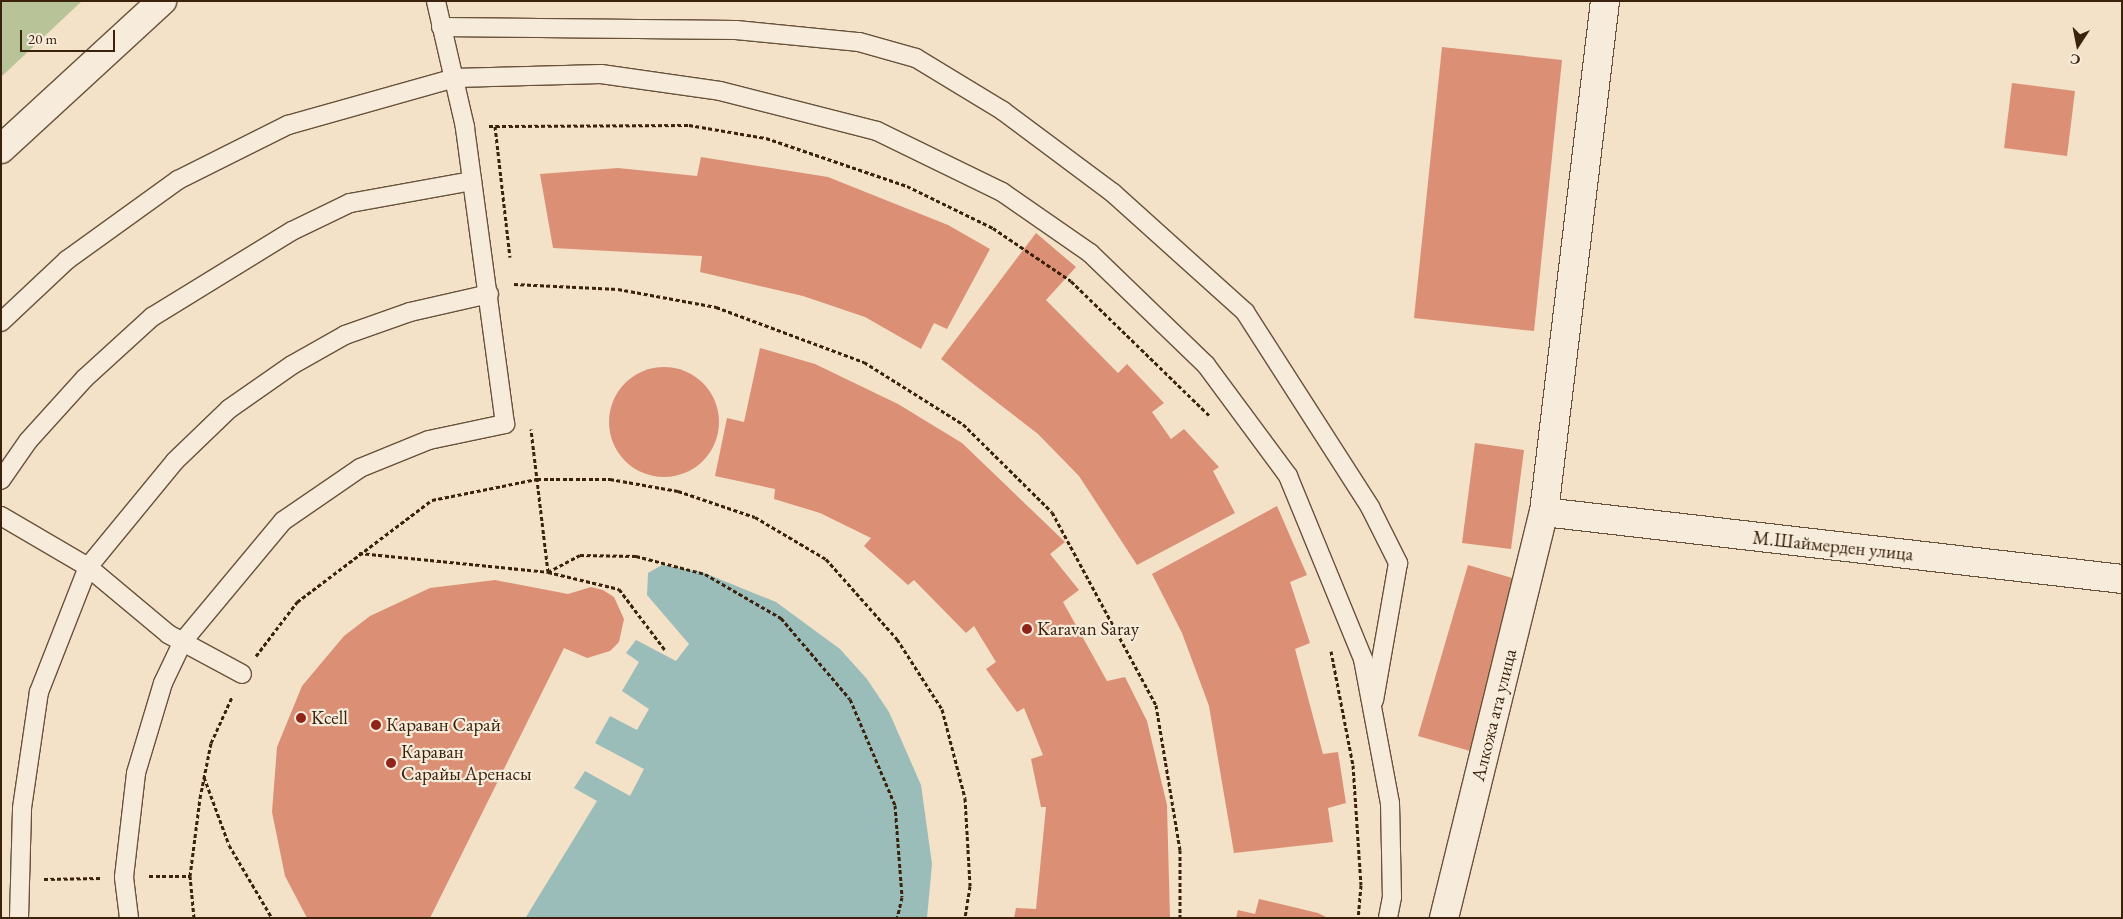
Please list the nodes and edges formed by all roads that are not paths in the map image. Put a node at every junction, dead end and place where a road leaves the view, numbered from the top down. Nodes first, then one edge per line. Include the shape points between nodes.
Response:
1 (162, 1) edge
2 (436, 1) edge
3 (1605, 1) edge
4 (441, 27) junction
5 (456, 78) junction
6 (1, 150) edge
7 (472, 181) junction
8 (489, 294) junction
9 (1, 322) edge
10 (1, 480) edge
11 (1544, 512) junction
12 (1, 516) edge
13 (88, 567) junction
14 (2122, 578) edge
15 (183, 641) junction
16 (242, 674) road end
17 (1372, 710) junction
18 (19, 918) edge
19 (129, 918) edge
20 (1388, 918) edge
21 (1444, 918) edge

1 - 6 street
2 - 4 lane
3 - 11 street, Алкожа ата улица
4 - 5 lane
4 - 17 lane via 736,30 859,42 916,58 1003,111 1113,193 1245,312 1370,507 1398,563
5 - 7 lane
5 - 9 lane via 288,125 178,180 67,260
5 - 17 lane via 601,74 720,91 877,131 1002,192 1090,253 1206,364 1288,476 1363,659
7 - 8 lane
7 - 10 lane via 350,203 292,231 152,317 85,378 28,441
8 - 13 lane via 410,312 354,332 292,365 229,409 175,461
8 - 15 lane via 505,424 429,440 352,474 283,521
11 - 14 street, М.Шаймерден улица
11 - 21 street, Алкожа ата улица
12 - 13 lane
13 - 15 lane
13 - 18 lane via 39,692 27,752 17,879
15 - 16 lane
15 - 19 lane via 163,683 136,773 124,877
17 - 20 lane via 1390,803 1392,897

